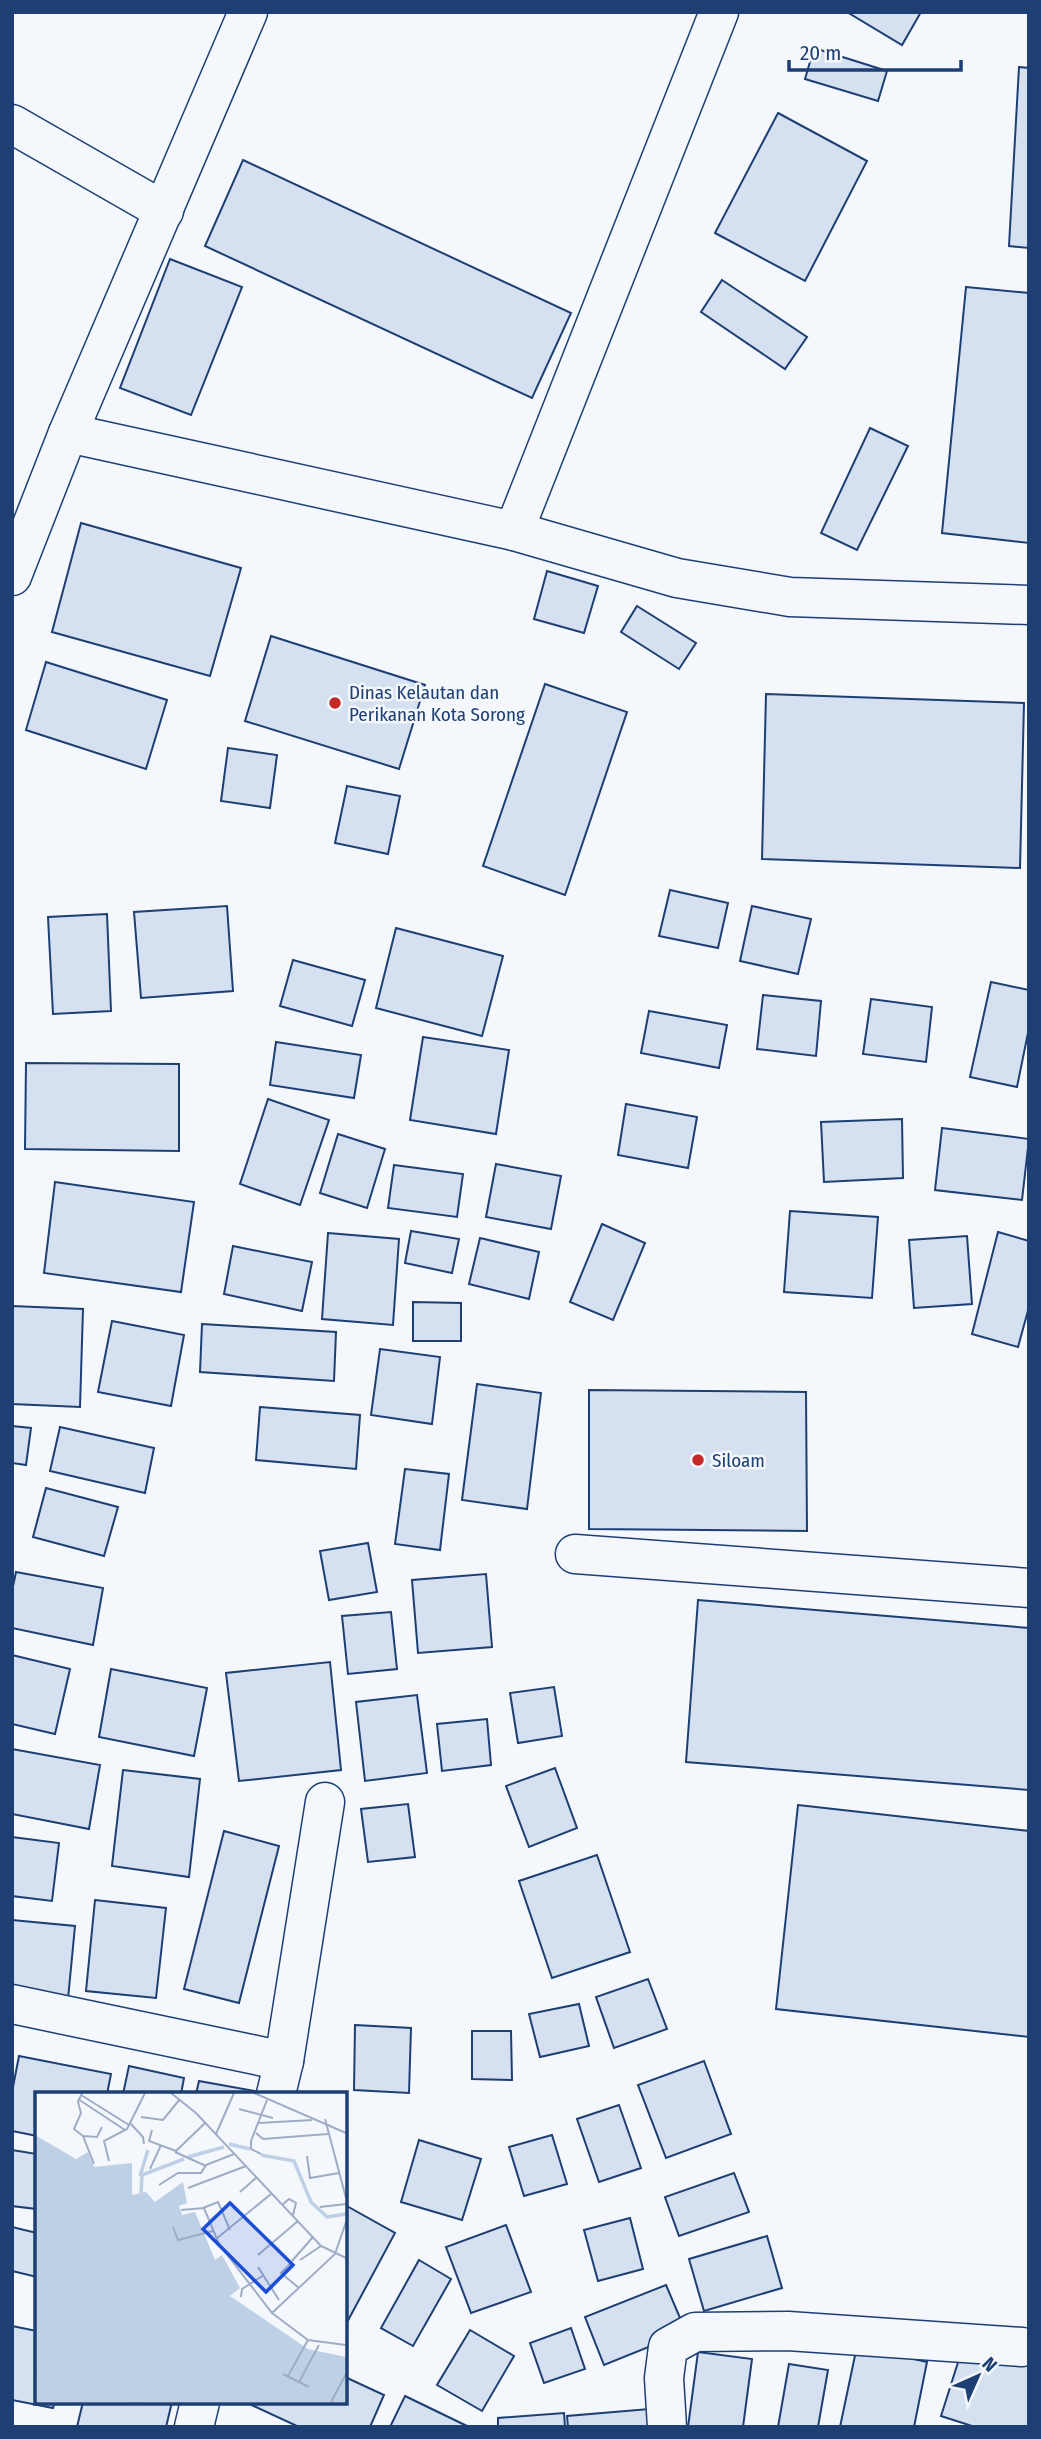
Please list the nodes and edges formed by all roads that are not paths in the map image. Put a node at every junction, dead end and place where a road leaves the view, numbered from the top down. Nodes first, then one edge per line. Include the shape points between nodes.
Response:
1 (248, 12) edge
2 (719, 12) edge
3 (12, 124) edge
4 (164, 211) junction
5 (68, 433) junction
6 (514, 531) junction
7 (12, 576) edge
8 (1029, 605) edge
9 (575, 1554) dead end
10 (1029, 1588) edge
11 (325, 1802) dead end
12 (12, 2004) edge
13 (280, 2077) edge
14 (1022, 2347) dead end
15 (200, 2404) edge
16 (194, 2427) edge
17 (667, 2427) edge

1 - 4 street
2 - 6 street
3 - 4 street
4 - 5 street
5 - 6 street
5 - 7 street
6 - 8 street via 677,578 790,597
9 - 10 street
11 - 13 street
12 - 13 street
14 - 17 street via 788,2331 695,2332 668,2347 664,2378
15 - 16 street

